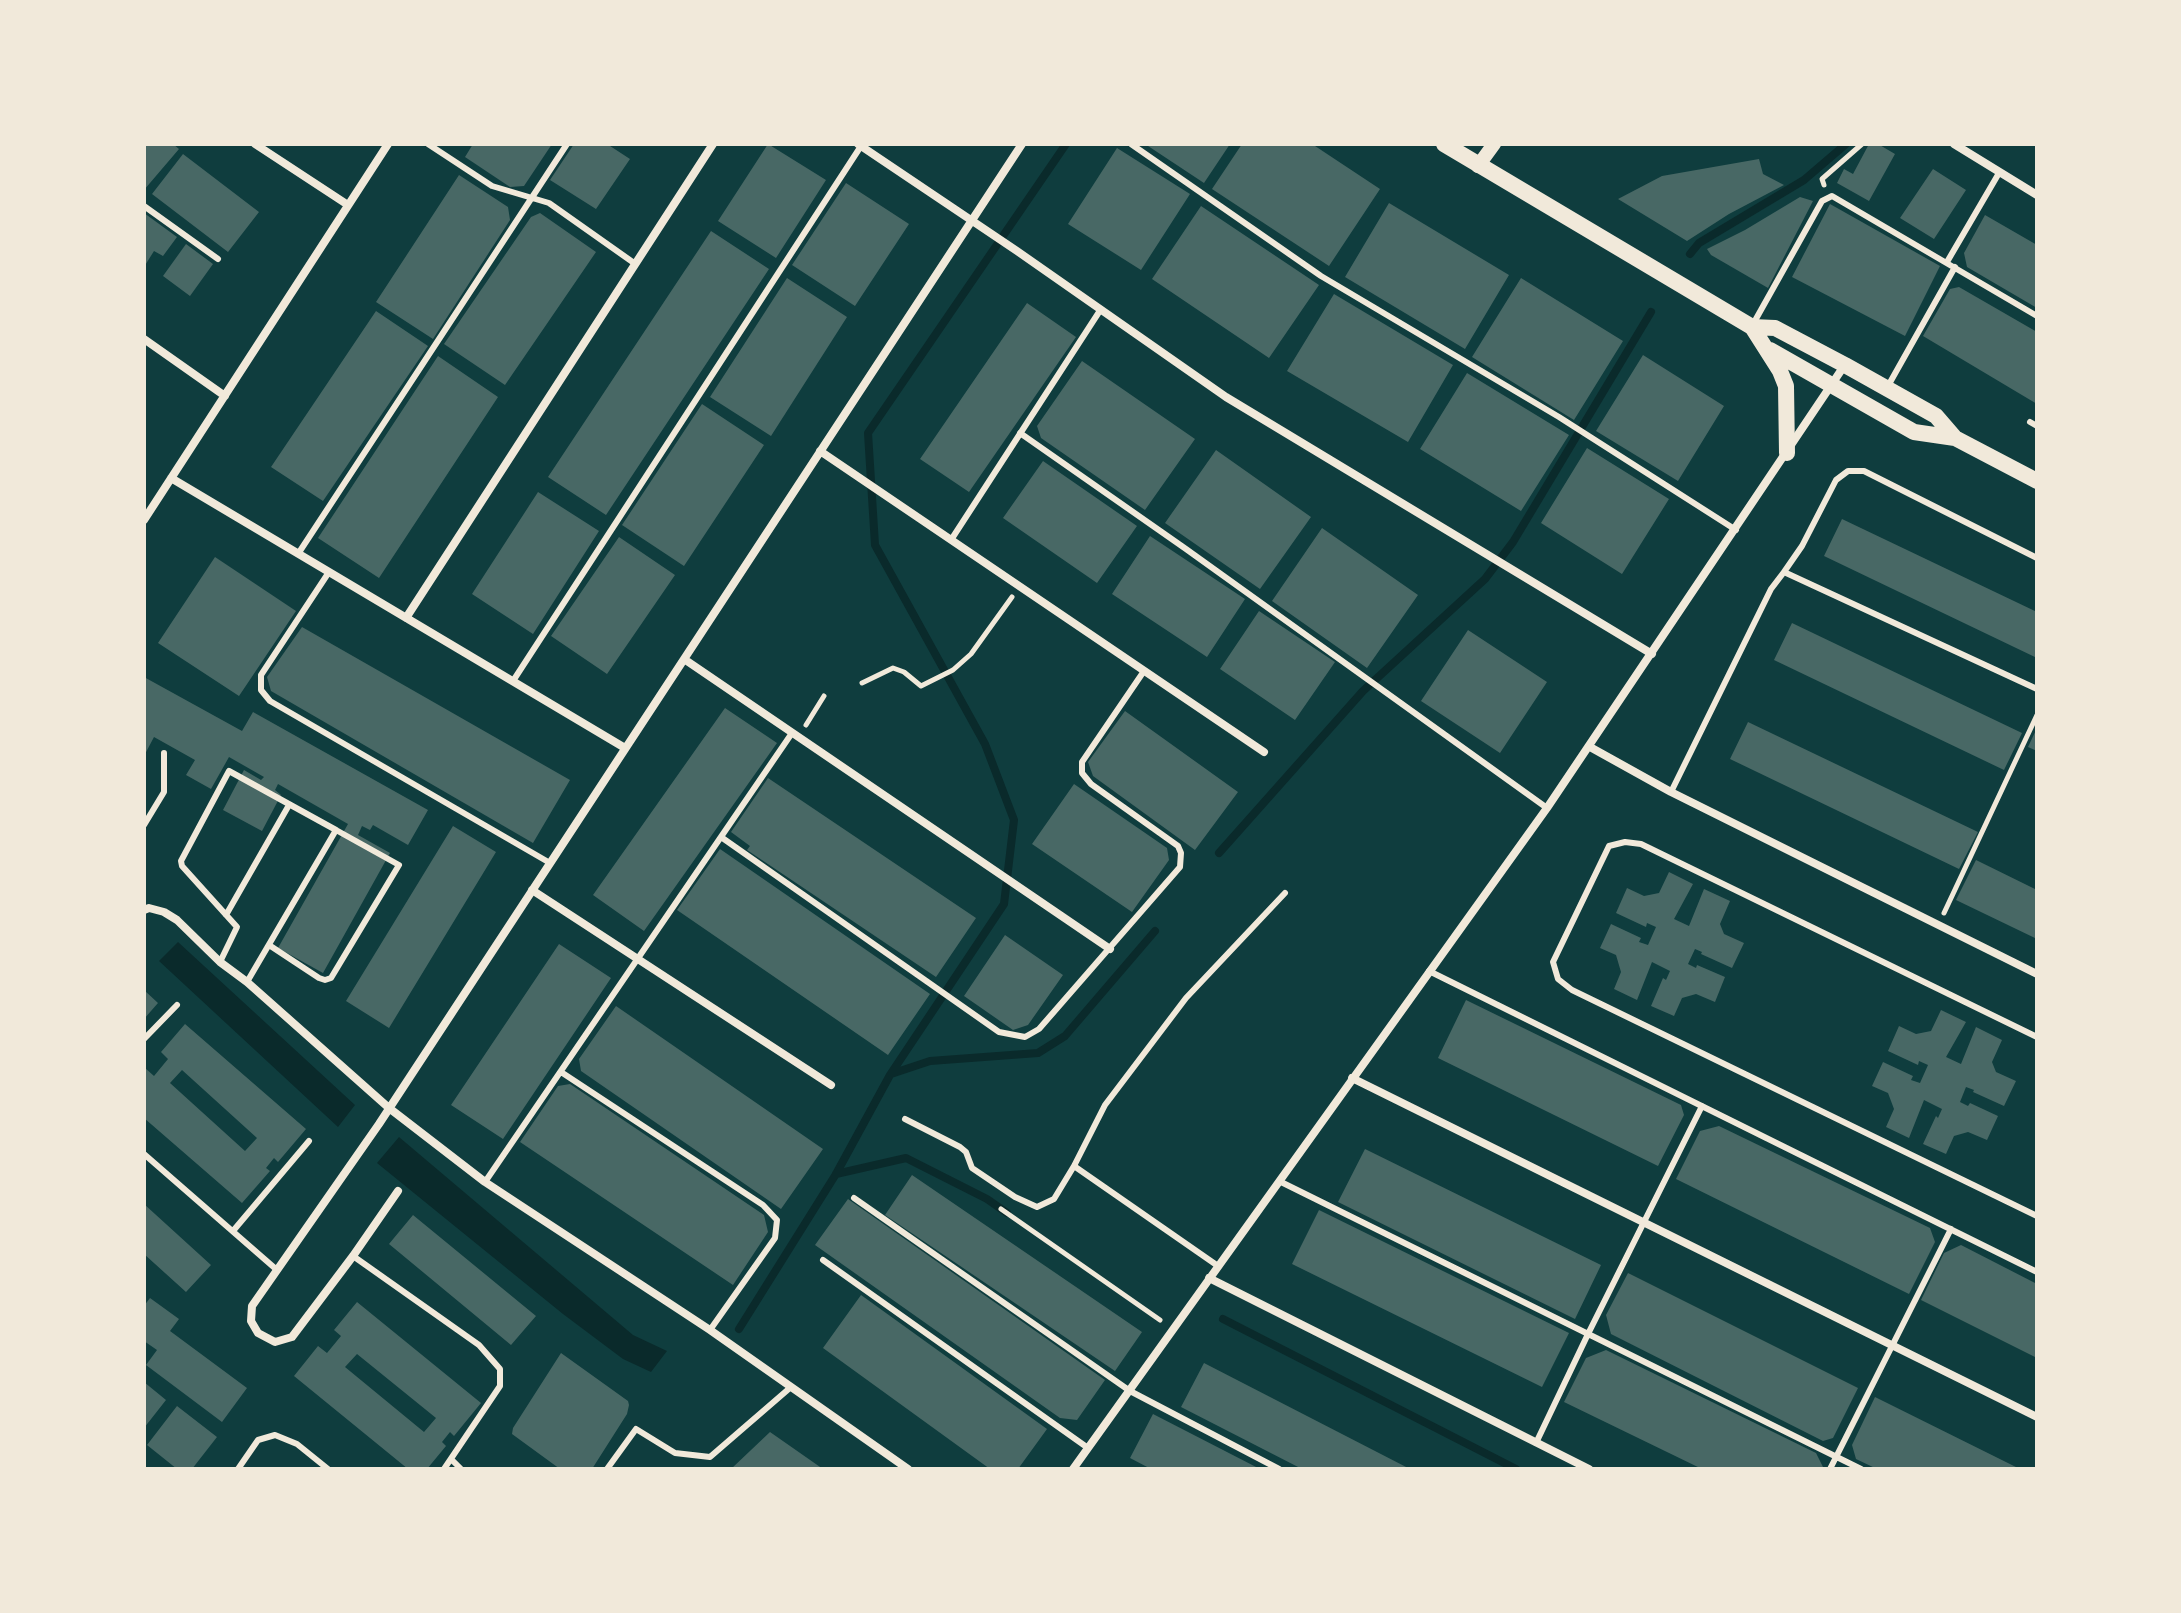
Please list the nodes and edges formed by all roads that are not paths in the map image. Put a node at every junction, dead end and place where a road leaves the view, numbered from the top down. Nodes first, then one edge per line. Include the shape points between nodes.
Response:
1 (255, 144) edge
2 (388, 144) edge
3 (428, 144) edge
4 (567, 144) edge
5 (713, 144) edge
6 (1022, 144) edge
7 (1131, 144) edge
8 (1444, 144) edge
9 (1494, 144) edge
10 (1954, 144) edge
11 (860, 145) edge
12 (1478, 166) junction
13 (1999, 173) junction
14 (2037, 195) edge
15 (533, 197) junction
16 (348, 205) junction
17 (144, 206) edge
18 (976, 223) junction
19 (218, 259) dead end
20 (1947, 262) junction
21 (634, 263) junction
22 (1955, 267) junction
23 (1101, 309) junction
24 (2037, 316) edge
25 (1752, 327) junction
26 (144, 339) edge
27 (1765, 347) junction
28 (1845, 365) junction
29 (1831, 386) junction
30 (1887, 389) junction
31 (225, 396) junction
32 (1020, 433) junction
33 (1955, 438) junction
34 (820, 451) junction
35 (1787, 453) junction
36 (171, 478) junction
37 (2037, 481) edge
38 (144, 520) edge
39 (1736, 530) junction
40 (951, 540) junction
41 (298, 554) junction
42 (2037, 558) edge
43 (329, 572) junction
44 (1784, 572) junction
45 (406, 618) junction
46 (1652, 654) junction
47 (684, 659) junction
48 (1144, 671) junction
49 (513, 681) junction
50 (2037, 689) edge
51 (795, 735) junction
52 (1590, 747) junction
53 (625, 748) junction
54 (1264, 752) dead end
55 (164, 753) dead end
56 (1671, 792) junction
57 (289, 805) junction
58 (1547, 808) junction
59 (144, 825) edge
60 (336, 830) junction
61 (721, 837) junction
62 (550, 863) junction
63 (532, 890) junction
64 (1285, 893) dead end
65 (144, 910) edge
66 (226, 915) junction
67 (269, 945) junction
68 (1110, 949) junction
69 (637, 960) junction
70 (220, 962) junction
71 (1429, 971) junction
72 (2037, 974) edge
73 (247, 982) junction
74 (177, 1005) dead end
75 (2037, 1037) edge
76 (144, 1039) edge
77 (561, 1072) junction
78 (1352, 1078) junction
79 (831, 1085) dead end
80 (1702, 1106) junction
81 (389, 1108) junction
82 (905, 1119) dead end
83 (309, 1141) dead end
84 (144, 1154) edge
85 (1074, 1166) junction
86 (1279, 1181) junction
87 (485, 1182) junction
88 (398, 1191) dead end
89 (854, 1198) dead end
90 (2037, 1216) edge
91 (1644, 1222) junction
92 (1951, 1229) junction
93 (233, 1231) junction
94 (353, 1256) junction
95 (823, 1260) dead end
96 (1218, 1266) junction
97 (277, 1270) junction
98 (2037, 1272) edge
99 (1209, 1278) junction
100 (710, 1330) junction
101 (1588, 1334) junction
102 (1891, 1345) junction
103 (791, 1387) junction
104 (1130, 1391) junction
105 (2037, 1417) edge
106 (1536, 1443) junction
107 (1088, 1448) junction
108 (1836, 1457) junction
109 (451, 1459) junction
110 (238, 1469) edge
111 (328, 1469) edge
112 (444, 1469) edge
113 (461, 1469) edge
114 (607, 1469) edge
115 (908, 1469) edge
116 (1073, 1469) edge
117 (1279, 1469) edge
118 (1589, 1469) edge
119 (1830, 1469) edge
120 (1861, 1469) edge

1 - 16 street
2 - 16 street
3 - 15 lane via 492,186
4 - 15 lane
5 - 21 street
6 - 18 street
7 - 39 lane via 1321,276
8 - 12 main road
9 - 12 street
10 - 13 street
11 - 18 street
11 - 49 lane
12 - 25 main road
13 - 14 street
13 - 20 lane
15 - 21 lane
15 - 41 lane
16 - 31 street
17 - 19 lane
18 - 23 street
18 - 34 street
20 - 22 lane
20 - 25 lane via 1838,197 1826,197
21 - 45 street
22 - 24 lane
22 - 30 lane
23 - 32 lane
23 - 46 street via 1226,397
25 - 27 main road
25 - 28 main road via 1775,328
26 - 31 street
27 - 29 main road
27 - 35 main road via 1786,386
28 - 29 street
28 - 30 main road
29 - 33 main road via 1914,432
29 - 35 street
30 - 33 main road via 1936,416
31 - 36 street
32 - 40 lane
32 - 58 lane
33 - 37 main road
34 - 40 street
34 - 47 street
35 - 39 street
36 - 38 street
36 - 41 street
39 - 46 street
40 - 48 street
41 - 43 street
42 - 44 lane via 1864,471 1848,471 1836,480
43 - 45 street
43 - 62 lane via 261,675 261,690 270,701
44 - 50 lane
44 - 56 lane
45 - 49 street
46 - 52 street
47 - 51 street
47 - 53 street
48 - 54 street
48 - 68 lane via 1082,762 1082,773 1178,846 1180,867
49 - 53 street
51 - 61 lane
51 - 68 street
52 - 56 street
52 - 58 street
53 - 62 street
55 - 59 lane via 164,792
56 - 72 street
57 - 60 lane
57 - 66 lane
57 - 66 lane via 229,771 181,861
58 - 71 street
60 - 67 lane
60 - 67 lane via 399,865 331,978 319,978
61 - 68 lane via 999,1032 1025,1037 1039,1029
61 - 69 lane
62 - 63 street
63 - 69 street
63 - 81 street
64 - 85 lane via 1186,998 1105,1105
65 - 70 street via 177,920
66 - 70 lane via 237,927
67 - 73 lane
69 - 77 lane
69 - 79 street
70 - 73 street
71 - 78 street
71 - 80 lane
73 - 81 street
74 - 76 lane
75 - 90 lane via 1641,844 1609,846 1553,962 1558,979 1572,990
77 - 87 lane
77 - 100 lane via 763,1205 777,1220 775,1238
78 - 86 street
78 - 91 street
80 - 91 lane
80 - 92 lane
81 - 87 street
81 - 97 street
82 - 85 lane via 960,1147 972,1168 1037,1207 1054,1199
83 - 93 lane
84 - 93 lane
85 - 96 lane
86 - 96 street
86 - 101 lane
87 - 100 street
88 - 94 street
89 - 104 lane
91 - 101 lane
91 - 102 street
92 - 98 lane
92 - 102 lane
93 - 97 lane
94 - 97 street via 292,1337 275,1342 258,1333 251,1314
94 - 109 lane via 479,1345 500,1369 500,1386
95 - 107 lane
96 - 99 street
99 - 104 street
99 - 106 street
100 - 103 street
101 - 106 lane
101 - 108 lane
102 - 105 street
102 - 108 lane
103 - 114 lane via 710,1457 675,1453 636,1429
103 - 115 street
104 - 107 street
104 - 117 lane
106 - 118 street
107 - 116 street
108 - 119 lane
108 - 120 lane
109 - 112 lane
109 - 113 lane
110 - 111 lane via 258,1440 275,1435 297,1444

